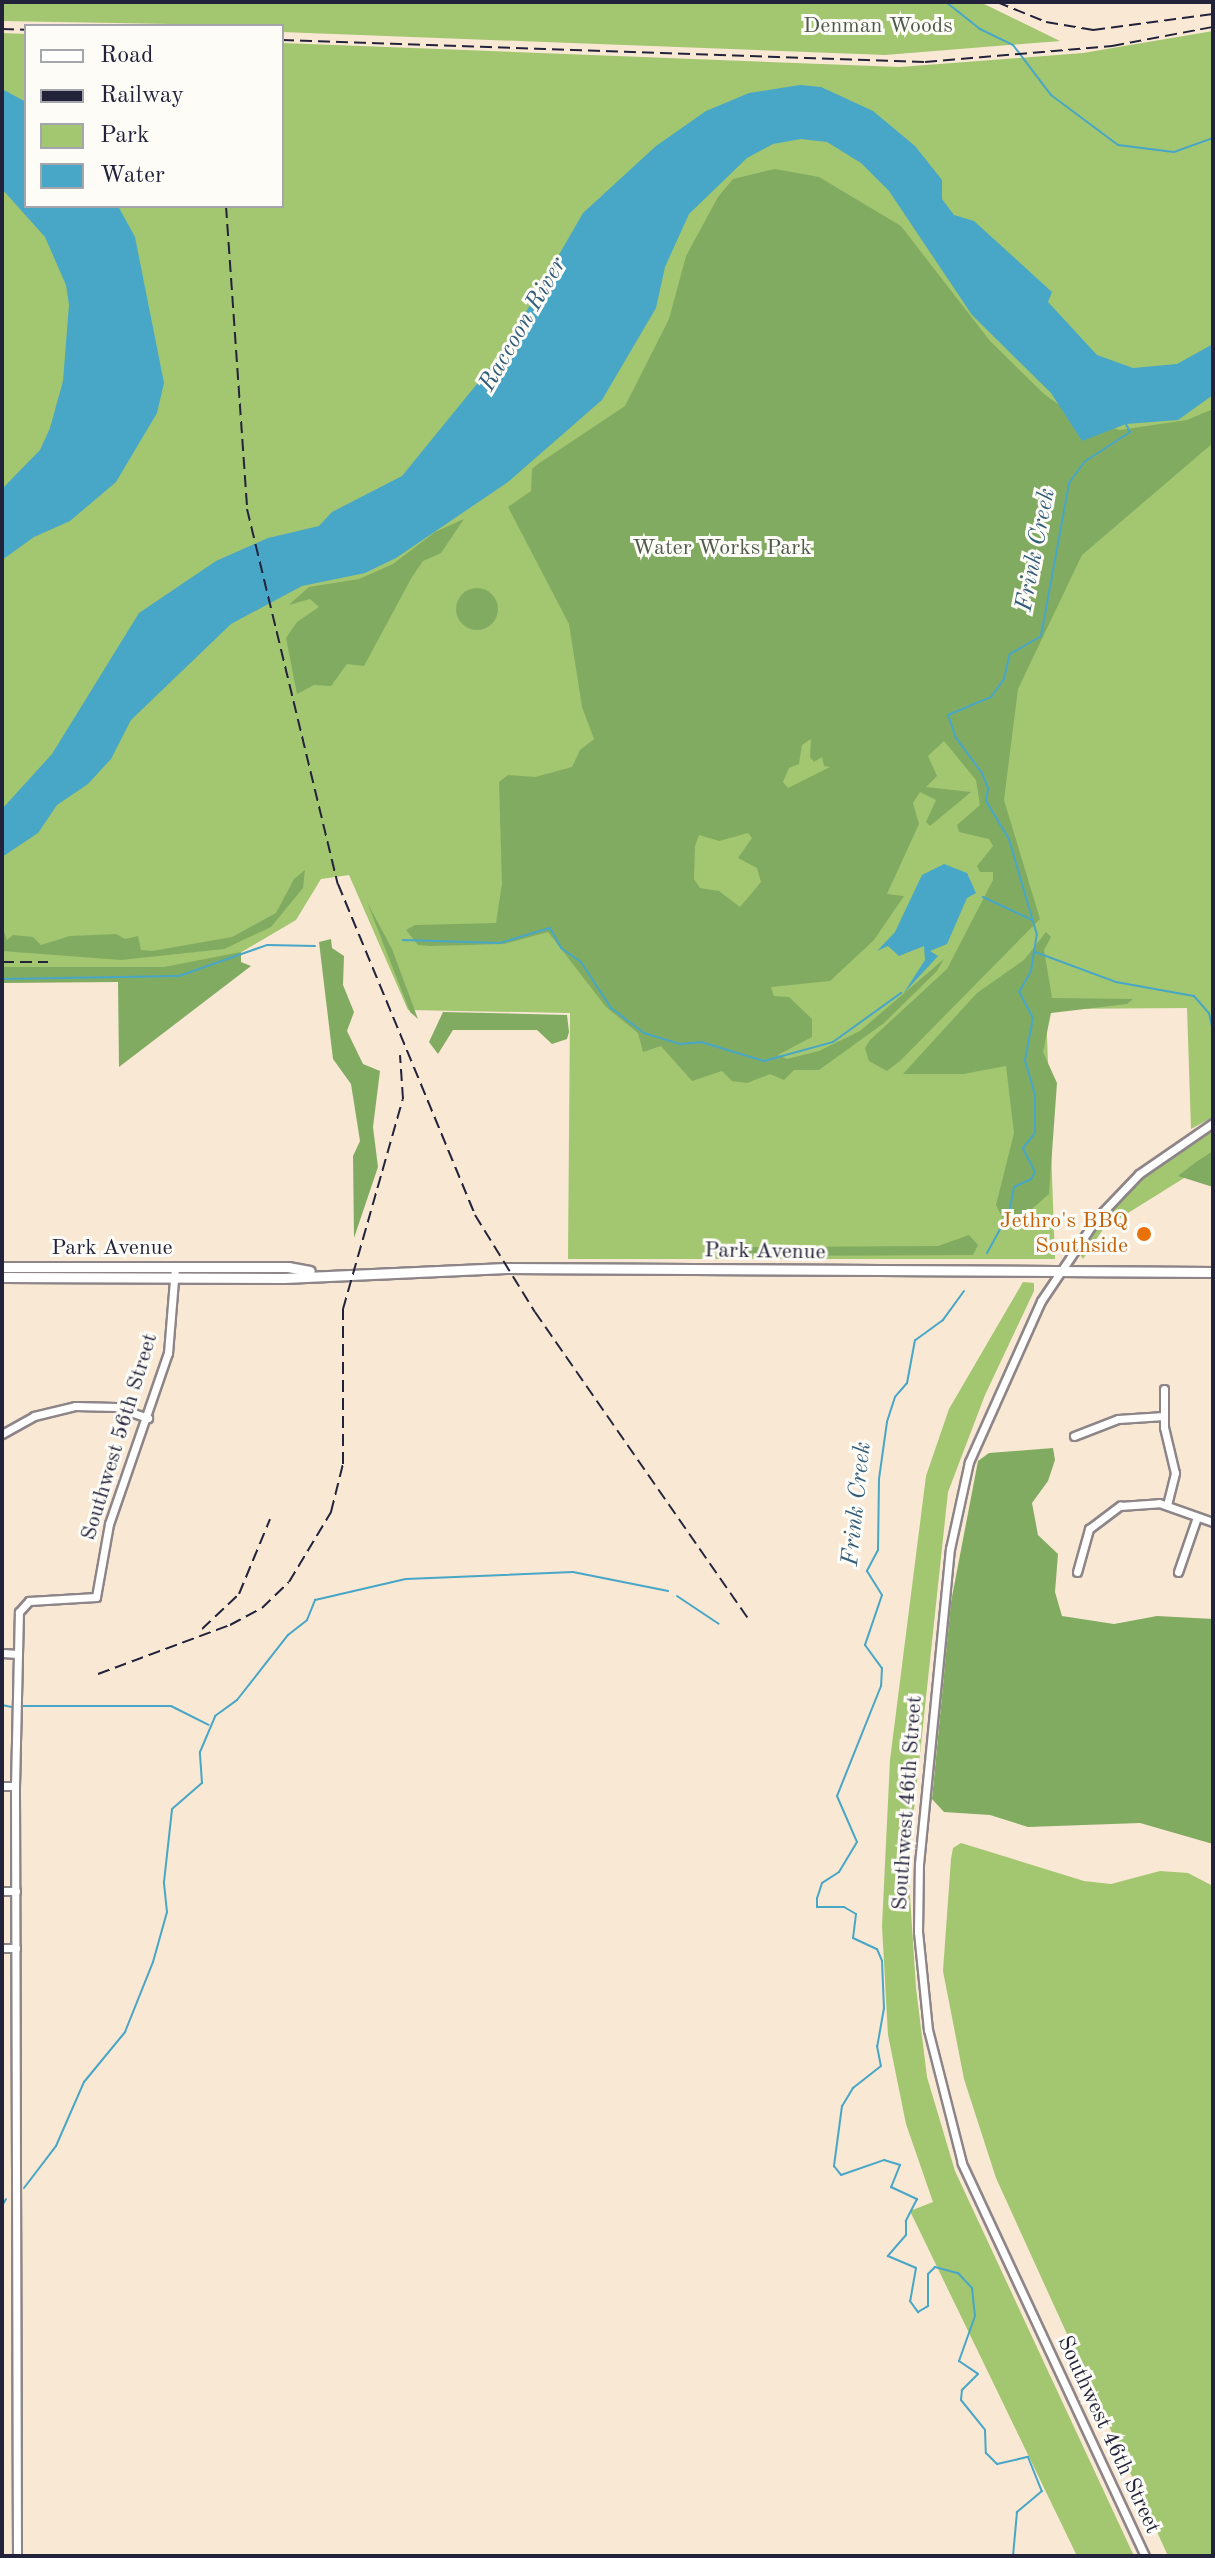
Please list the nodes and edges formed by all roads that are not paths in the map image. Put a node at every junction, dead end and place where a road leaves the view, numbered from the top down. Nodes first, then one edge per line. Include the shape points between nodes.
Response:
1 (1213, 1123) edge
2 (2, 1267) edge
3 (1059, 1271) junction
4 (175, 1272) junction
5 (1213, 1272) edge
6 (2, 1277) edge
7 (1164, 1389) dead end
8 (1164, 1416) junction
9 (148, 1418) junction
10 (2, 1434) edge
11 (1074, 1436) dead end
12 (1167, 1505) junction
13 (1197, 1517) junction
14 (1213, 1522) edge
15 (1077, 1572) dead end
16 (1178, 1572) dead end
17 (2, 1653) edge
18 (18, 1654) junction
19 (2, 1786) edge
20 (15, 1786) junction
21 (2, 1891) edge
22 (16, 1891) junction
23 (2, 1948) edge
24 (16, 1948) junction
25 (17, 2556) edge
26 (1145, 2556) edge

1 - 3 street, Southwest 46th Street via 1125,1186
2 - 4 main road, Park Avenue
3 - 4 main road, Park Avenue via 506,1268 284,1278
3 - 5 main road, Park Avenue
3 - 26 street, Southwest 46th Street via 978,1439 959,1497 921,1832 919,1947 935,2071 962,2163
4 - 6 main road, Park Avenue
4 - 9 street, Southwest 56th Street via 168,1353
7 - 8 street
8 - 11 street via 1118,1419
8 - 12 street via 1175,1473
9 - 10 street via 116,1407 75,1406 34,1416
9 - 18 street, Southwest 56th Street via 109,1524 96,1597 23,1603
12 - 13 street
12 - 15 street via 1132,1502 1102,1515 1085,1535
13 - 14 street
13 - 16 street
17 - 18 street
18 - 20 street, Southwest 56th Street
19 - 20 street
20 - 22 street, Southwest 56th Street
21 - 22 street
22 - 24 street, Southwest 56th Street
23 - 24 street
24 - 25 street, Southwest 56th Street

